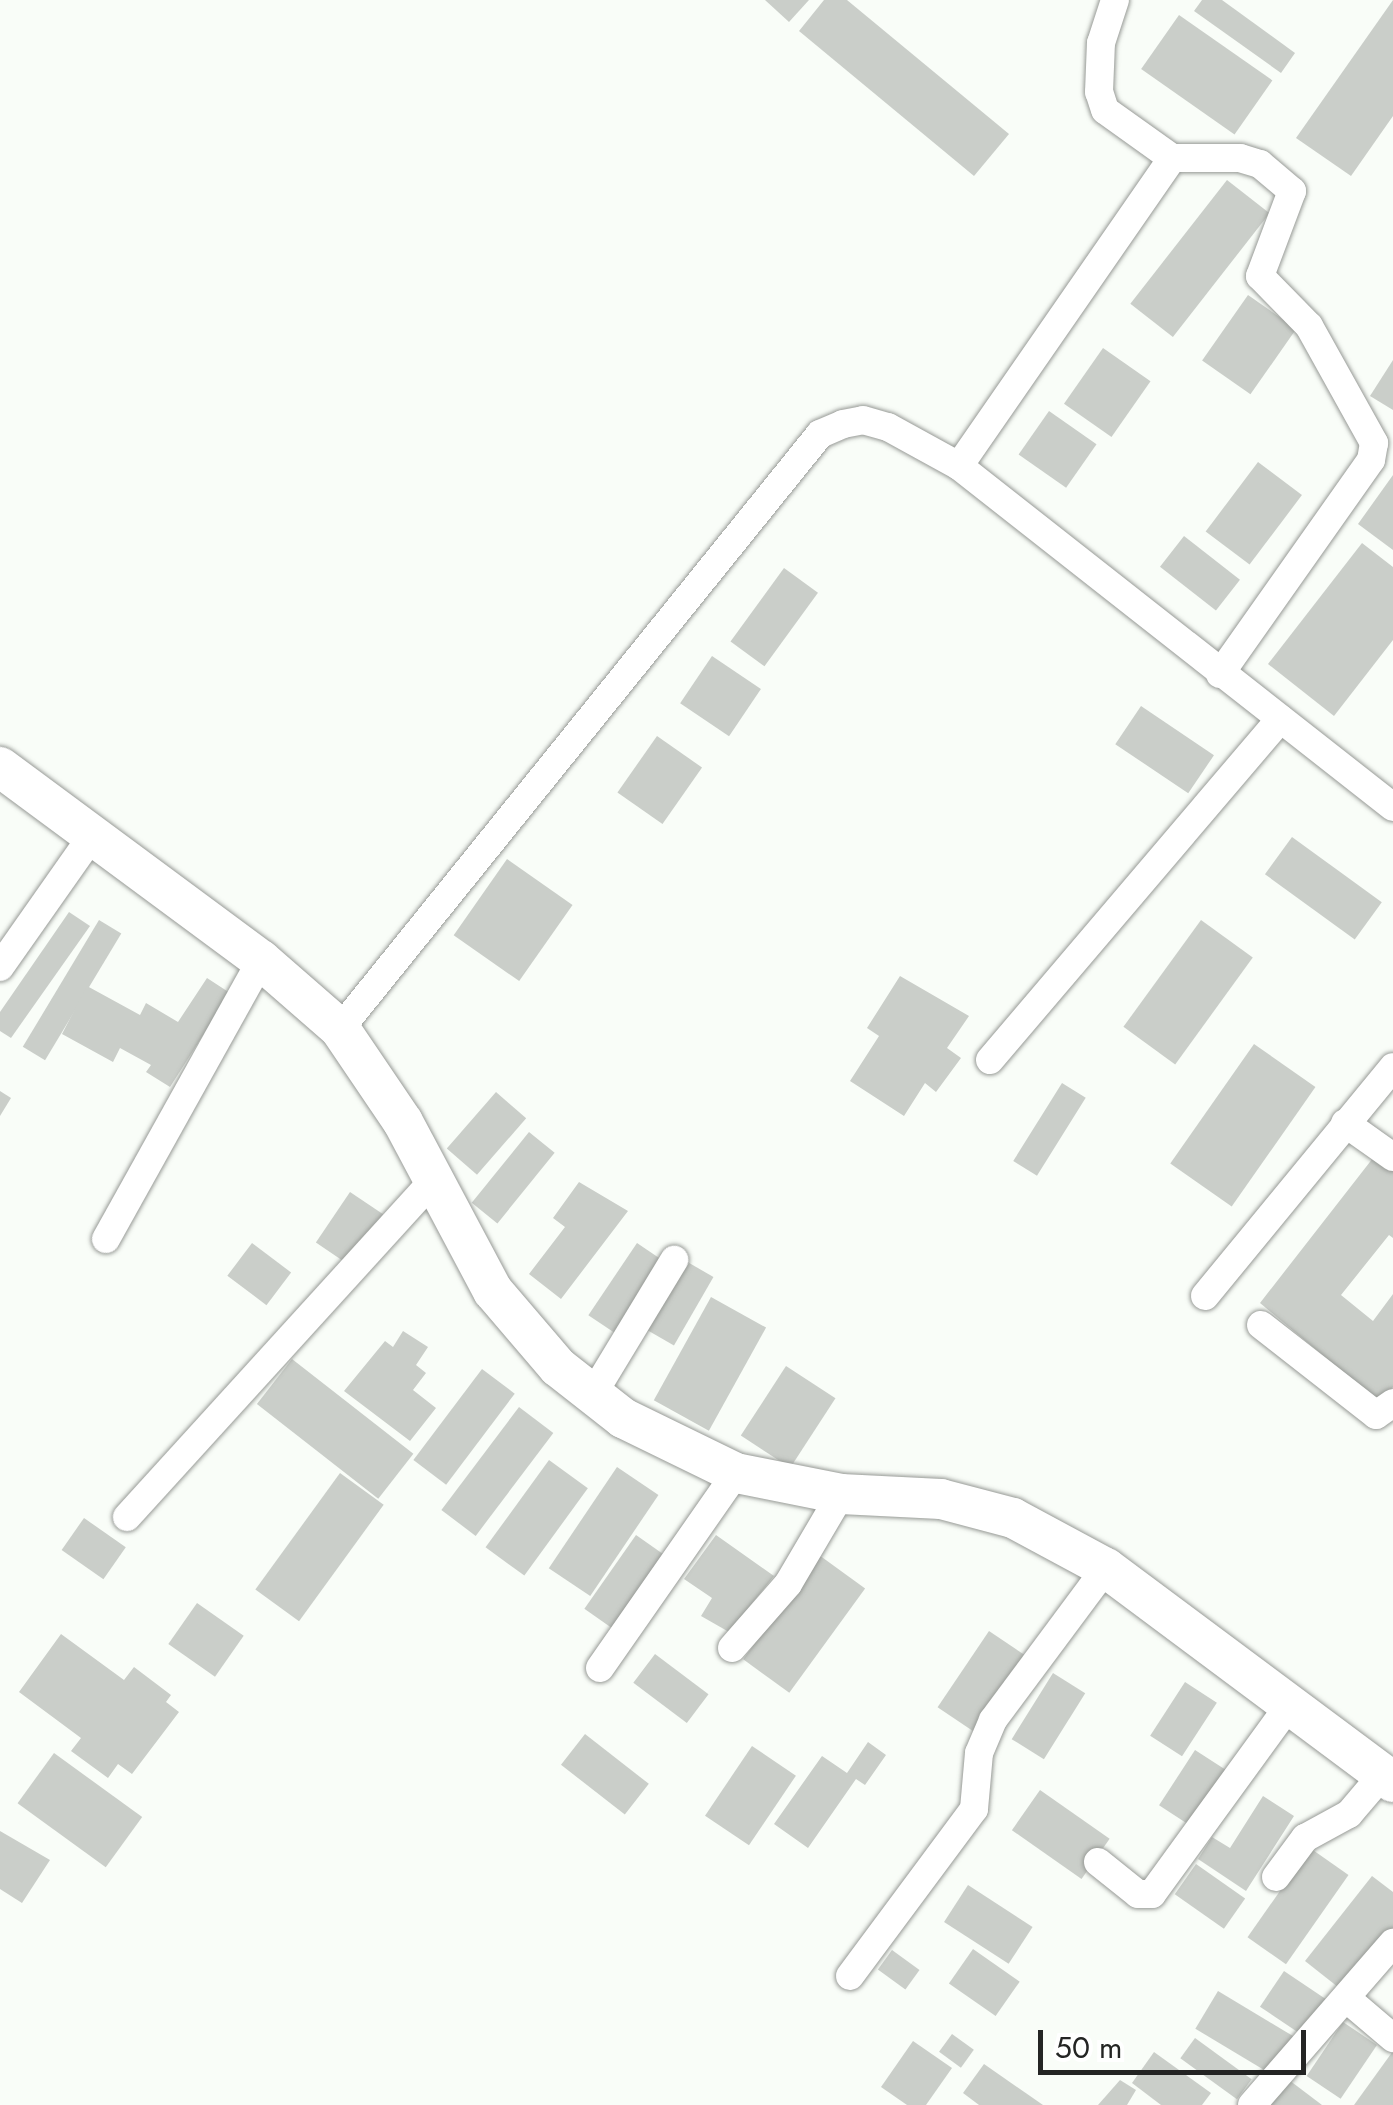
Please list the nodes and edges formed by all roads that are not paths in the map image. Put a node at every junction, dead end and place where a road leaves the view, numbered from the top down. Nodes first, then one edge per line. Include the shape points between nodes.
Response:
1 (1115, 0) edge
2 (1172, 158) junction
3 (959, 466) junction
4 (1220, 674) junction
5 (1280, 719) junction
6 (0, 767) edge
7 (1393, 807) edge
8 (92, 836) junction
9 (261, 960) junction
10 (0, 966) edge
11 (340, 1030) junction
12 (990, 1060) dead end
13 (1393, 1067) edge
14 (1346, 1123) junction
15 (1393, 1157) edge
16 (435, 1179) junction
17 (106, 1239) dead end
18 (674, 1260) dead end
19 (1205, 1296) dead end
20 (1261, 1325) dead end
21 (593, 1394) junction
22 (1393, 1403) edge
23 (736, 1473) junction
24 (841, 1494) junction
25 (127, 1517) dead end
26 (1106, 1568) junction
27 (732, 1648) dead end
28 (600, 1668) dead end
29 (1287, 1708) junction
30 (1388, 1778) edge
31 (1098, 1862) dead end
32 (1276, 1878) dead end
33 (1393, 1944) edge
34 (850, 1976) dead end
35 (1346, 1998) junction
36 (1393, 2038) edge
37 (1252, 2105) edge

1 - 2 street via 1101,43 1105,110
2 - 3 street
2 - 4 street via 1240,158 1260,164 1292,191 1260,276 1309,326 1374,443 1371,460
3 - 4 street
3 - 11 street via 863,420 820,434
4 - 5 street
5 - 7 street
5 - 12 street
6 - 8 street
8 - 9 street
8 - 10 street
9 - 11 street
9 - 17 street
11 - 16 street
13 - 14 street
14 - 15 street
14 - 19 street
16 - 21 street via 493,1291 558,1367
16 - 25 street
18 - 21 street
20 - 22 street via 1376,1416
21 - 23 street via 623,1418
23 - 24 street
23 - 28 street
24 - 26 street via 917,1495 1013,1518
24 - 27 street via 788,1584
26 - 29 street
26 - 34 street via 993,1720 979,1754 974,1809
29 - 30 street
29 - 31 street via 1152,1894 1138,1894
30 - 32 street via 1349,1814 1305,1838
33 - 35 street
35 - 36 street
35 - 37 street

